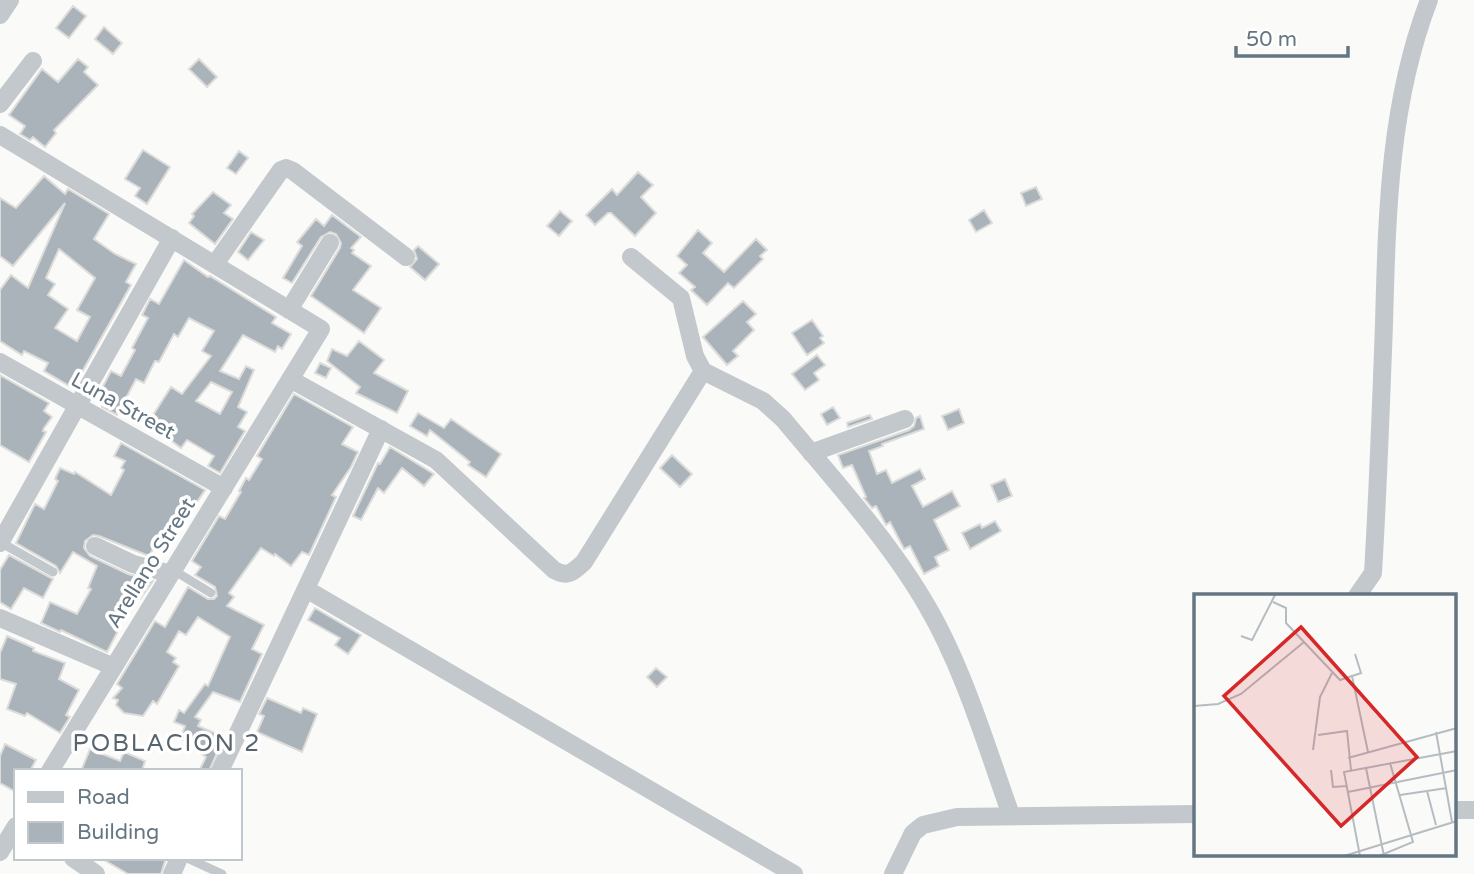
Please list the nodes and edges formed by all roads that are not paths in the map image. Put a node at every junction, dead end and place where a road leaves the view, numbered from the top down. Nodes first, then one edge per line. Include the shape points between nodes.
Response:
1 (10, 0) edge
2 (1429, 0) edge
3 (0, 15) edge
4 (33, 61) dead end
5 (0, 104) edge
6 (0, 135) edge
7 (172, 238) junction
8 (330, 243) dead end
9 (407, 257) dead end
10 (631, 257) dead end
11 (215, 264) junction
12 (289, 310) junction
13 (0, 362) edge
14 (703, 371) junction
15 (290, 379) junction
16 (77, 406) junction
17 (905, 419) dead end
18 (381, 429) junction
19 (811, 453) junction
20 (223, 488) junction
21 (0, 543) edge
22 (95, 546) dead end
23 (53, 572) dead end
24 (172, 572) junction
25 (306, 589) junction
26 (211, 593) dead end
27 (1358, 594) edge
28 (0, 618) edge
29 (114, 667) junction
30 (51, 769) edge
31 (221, 769) edge
32 (1456, 810) edge
33 (1474, 810) edge
34 (1194, 814) edge
35 (1011, 815) junction
36 (14, 829) edge
37 (0, 852) edge
38 (76, 860) edge
39 (191, 860) edge
40 (96, 874) edge
41 (222, 874) edge
42 (794, 874) edge
43 (893, 874) edge

1 - 3 street
2 - 27 street via 1396,120 1373,573
4 - 5 street
6 - 7 street
7 - 11 street
7 - 16 street
8 - 12 street
9 - 11 street via 286,168
10 - 14 street via 681,298
11 - 12 street
12 - 15 street, Arellano Street via 321,329
13 - 16 street, Luna Street
14 - 18 street via 584,562 570,575 554,570 436,460
14 - 19 street via 763,401
15 - 18 street
15 - 20 street, Arellano Street
16 - 20 street, Luna Street
16 - 21 street
17 - 19 street
18 - 25 street
19 - 35 street via 927,605 976,718
20 - 24 street, Arellano Street
21 - 23 lane
22 - 24 street via 133,564
24 - 26 lane
24 - 29 street, Arellano Street
25 - 31 street
25 - 42 street
28 - 29 street
29 - 30 street, Arellano Street
32 - 33 street
34 - 35 street
35 - 43 street via 957,817 923,825 913,833
36 - 37 street
38 - 40 street
39 - 41 lane

